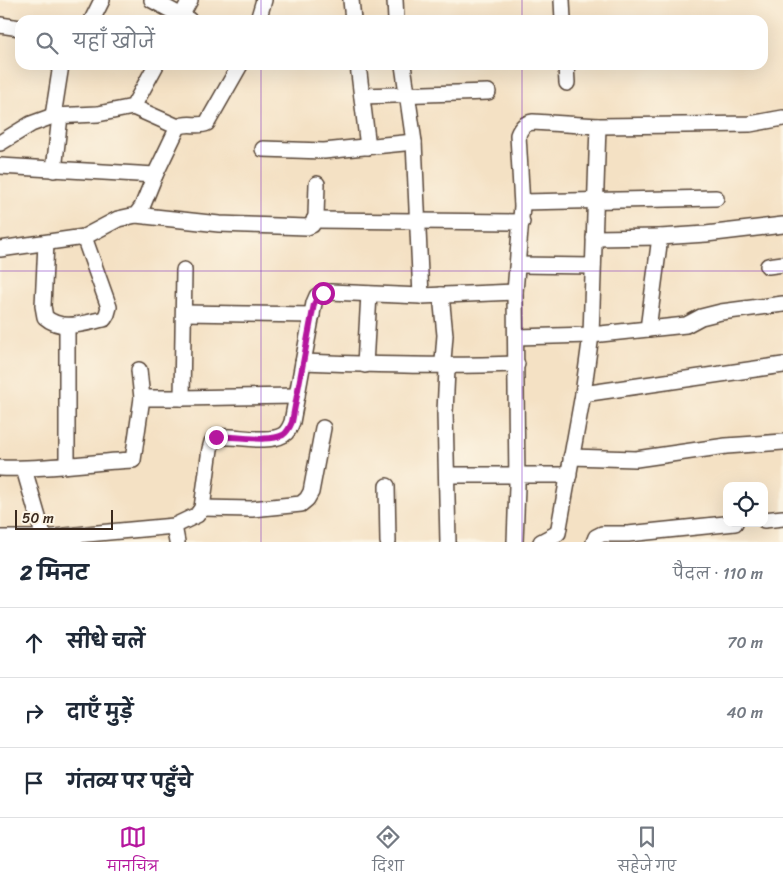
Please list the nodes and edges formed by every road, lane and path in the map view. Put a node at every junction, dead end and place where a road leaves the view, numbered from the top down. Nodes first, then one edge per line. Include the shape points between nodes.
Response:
1 (102, 0) edge
2 (152, 0) edge
3 (190, 0) edge
4 (264, 0) edge
5 (351, 0) edge
6 (395, 0) edge
7 (562, 0) edge
8 (94, 15) edge
9 (176, 15) edge
10 (184, 15) edge
11 (260, 15) edge
12 (352, 15) edge
13 (396, 15) edge
14 (563, 15) edge
15 (0, 25) edge
16 (15, 27) edge
17 (61, 70) edge
18 (153, 70) edge
19 (237, 70) edge
20 (359, 70) edge
21 (404, 70) edge
22 (566, 70) edge
23 (567, 83) dead end
24 (488, 92) dead end
25 (407, 94) junction
26 (362, 96) junction
27 (133, 108) junction
28 (57, 116) junction
29 (783, 118) edge
30 (598, 126) junction
31 (178, 128) junction
32 (414, 142) junction
33 (0, 143) edge
34 (368, 147) junction
35 (263, 149) dead end
36 (0, 166) edge
37 (54, 170) junction
38 (155, 175) junction
39 (317, 184) dead end
40 (716, 198) dead end
41 (596, 201) junction
42 (522, 202) junction
43 (136, 215) junction
44 (314, 220) junction
45 (417, 220) junction
46 (522, 222) junction
47 (783, 225) edge
48 (84, 237) junction
49 (660, 237) junction
50 (594, 238) junction
51 (46, 243) junction
52 (0, 249) edge
53 (518, 265) junction
54 (593, 266) junction
55 (184, 270) dead end
56 (515, 292) junction
57 (369, 294) junction
58 (441, 295) junction
59 (422, 296) junction
60 (783, 304) edge
61 (184, 313) junction
62 (312, 315) junction
63 (67, 326) junction
64 (648, 329) junction
65 (590, 335) junction
66 (516, 337) junction
67 (303, 362) junction
68 (516, 364) junction
69 (365, 365) junction
70 (783, 365) edge
71 (446, 367) junction
72 (139, 370) dead end
73 (583, 394) junction
74 (297, 396) junction
75 (142, 398) junction
76 (182, 398) junction
77 (323, 428) dead end
78 (783, 442) edge
79 (571, 457) junction
80 (67, 465) junction
81 (0, 468) edge
82 (24, 469) junction
83 (447, 475) junction
84 (517, 475) junction
85 (569, 475) junction
86 (387, 486) dead end
87 (202, 508) junction
88 (783, 518) edge
89 (768, 520) edge
90 (723, 524) edge
91 (174, 526) junction
92 (0, 538) edge
93 (44, 538) junction
94 (177, 542) edge
95 (388, 542) edge
96 (448, 542) edge
97 (515, 542) edge
98 (541, 542) edge
99 (594, 542) edge

1 - 8 street
2 - 9 street
3 - 10 street
4 - 11 street
5 - 12 street
6 - 13 street
7 - 14 street
15 - 16 street
17 - 28 street
18 - 27 street
19 - 31 street via 207,123 184,124
20 - 26 street
21 - 25 street
22 - 23 street
24 - 25 street
25 - 26 street
25 - 32 street
26 - 34 street
27 - 28 street
27 - 31 street
28 - 33 street via 31,124
28 - 37 street
29 - 30 street via 750,124
30 - 41 street
30 - 42 street via 533,122 520,128
31 - 38 street
32 - 34 street
32 - 45 street
34 - 35 street via 324,151
36 - 37 street
37 - 38 street
38 - 43 street
39 - 44 street
40 - 41 street
41 - 42 street
41 - 50 street
42 - 46 street
43 - 44 street via 219,224 308,227
43 - 48 street via 118,219
44 - 45 street
45 - 46 street
45 - 59 street
46 - 53 street
47 - 49 street
48 - 51 street
48 - 63 street via 109,307 108,314 104,319
49 - 50 street
49 - 64 street
50 - 54 street
51 - 52 street
51 - 63 street via 45,317
53 - 54 street
53 - 56 street
54 - 65 street
55 - 61 street
56 - 58 street
56 - 66 street
57 - 59 street
57 - 62 street via 323,293 318,296
57 - 69 street
58 - 59 street
58 - 71 street via 445,336 442,362
60 - 64 street via 721,312 686,325
61 - 62 street
61 - 76 street
62 - 67 street
63 - 80 street
64 - 65 street
65 - 66 street
65 - 73 street
66 - 68 street
67 - 69 street
67 - 74 street
68 - 71 street
68 - 84 street
69 - 71 street
70 - 73 street
71 - 83 street
72 - 75 street
73 - 79 street
74 - 76 street
74 - 87 street via 292,422 284,435 253,439 216,437 210,449
75 - 76 street
75 - 80 street via 133,460
77 - 87 street via 311,492 301,504 252,509
78 - 79 street via 726,446 636,459
79 - 85 street
80 - 82 street
81 - 82 street
82 - 93 street
83 - 84 street
83 - 96 street
84 - 85 street
84 - 97 street
85 - 98 street via 558,533
86 - 95 street
87 - 91 street via 197,515
88 - 89 street
90 - 99 street via 602,534
91 - 93 street
91 - 94 street
92 - 93 street

